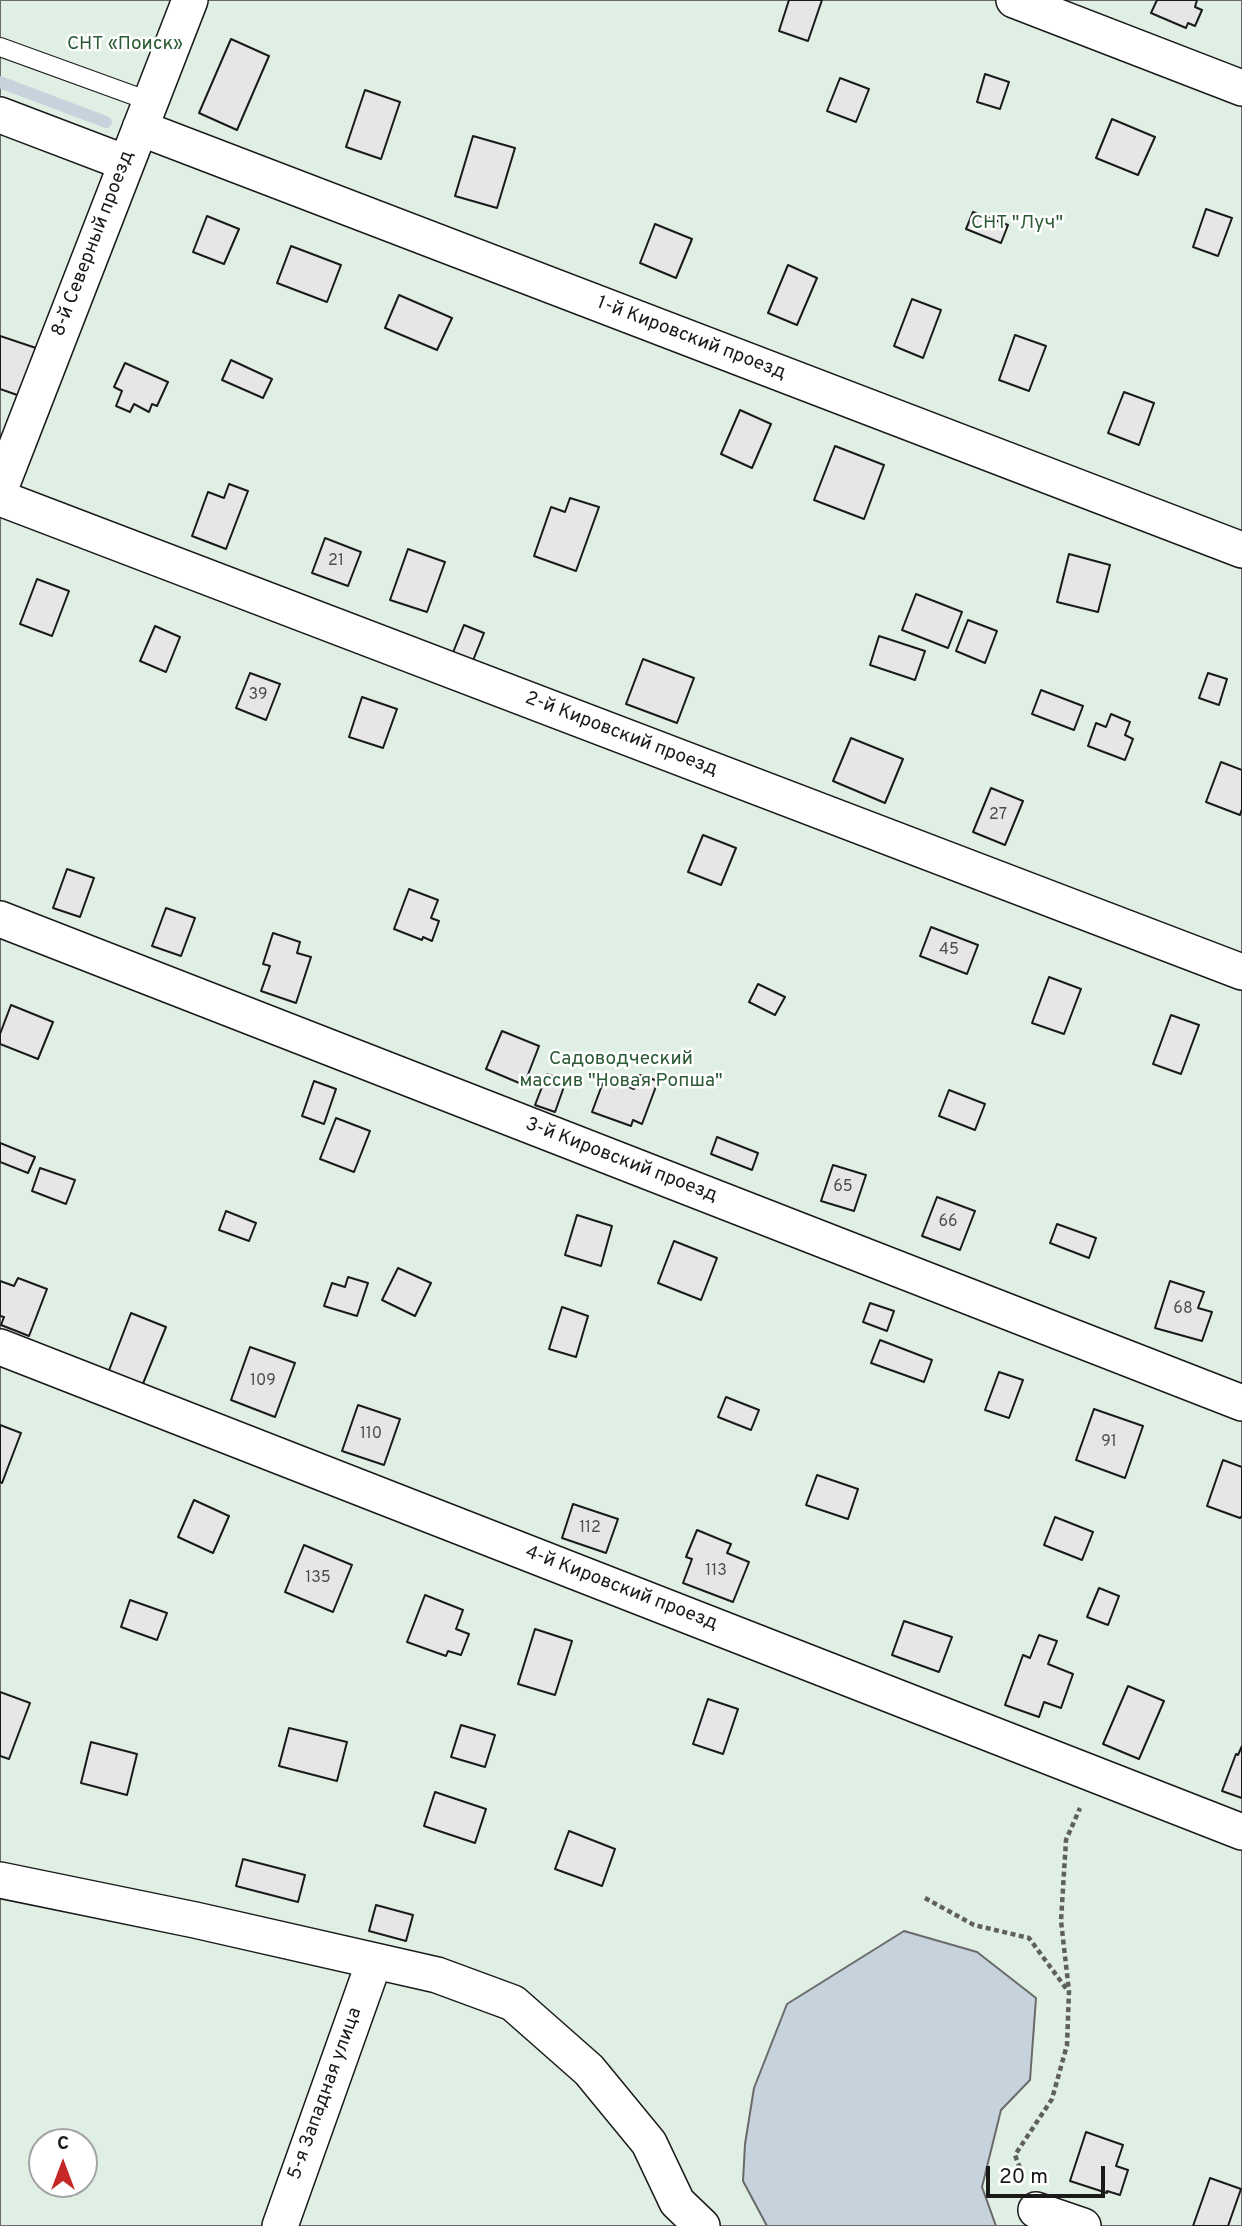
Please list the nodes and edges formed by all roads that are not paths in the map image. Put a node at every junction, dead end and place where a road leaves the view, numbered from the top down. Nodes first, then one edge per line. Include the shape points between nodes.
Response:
1 (190, 0) edge
2 (1014, 0) edge
3 (0, 47) edge
4 (1242, 88) edge
5 (0, 115) edge
6 (144, 115) junction
7 (125, 163) junction
8 (10, 430) edge
9 (0, 489) edge
10 (0, 498) edge
11 (1242, 550) edge
12 (0, 919) edge
13 (1242, 972) edge
14 (0, 1347) edge
15 (1242, 1404) edge
16 (1242, 1832) edge
17 (1, 1884) edge
18 (374, 1962) junction
19 (1036, 2210) road end
20 (671, 2214) edge
21 (280, 2226) edge
22 (702, 2226) edge
23 (1083, 2226) edge

1 - 6 street, 8-й Северный проезд
2 - 4 street
3 - 6 lane
5 - 7 street
6 - 7 street, 8-й Северный проезд
6 - 11 street, 1-й Кировский проезд
7 - 8 street, 8-й Северный проезд
8 - 9 street, 8-й Северный проезд
10 - 13 street, 2-й Кировский проезд
12 - 15 street, 3-й Кировский проезд
14 - 16 street, 4-й Кировский проезд
17 - 18 street via 195,1920
18 - 20 street via 437,1975 513,2003 589,2070 649,2143
18 - 21 street, 5-я Западная улица
19 - 23 street
20 - 22 street

